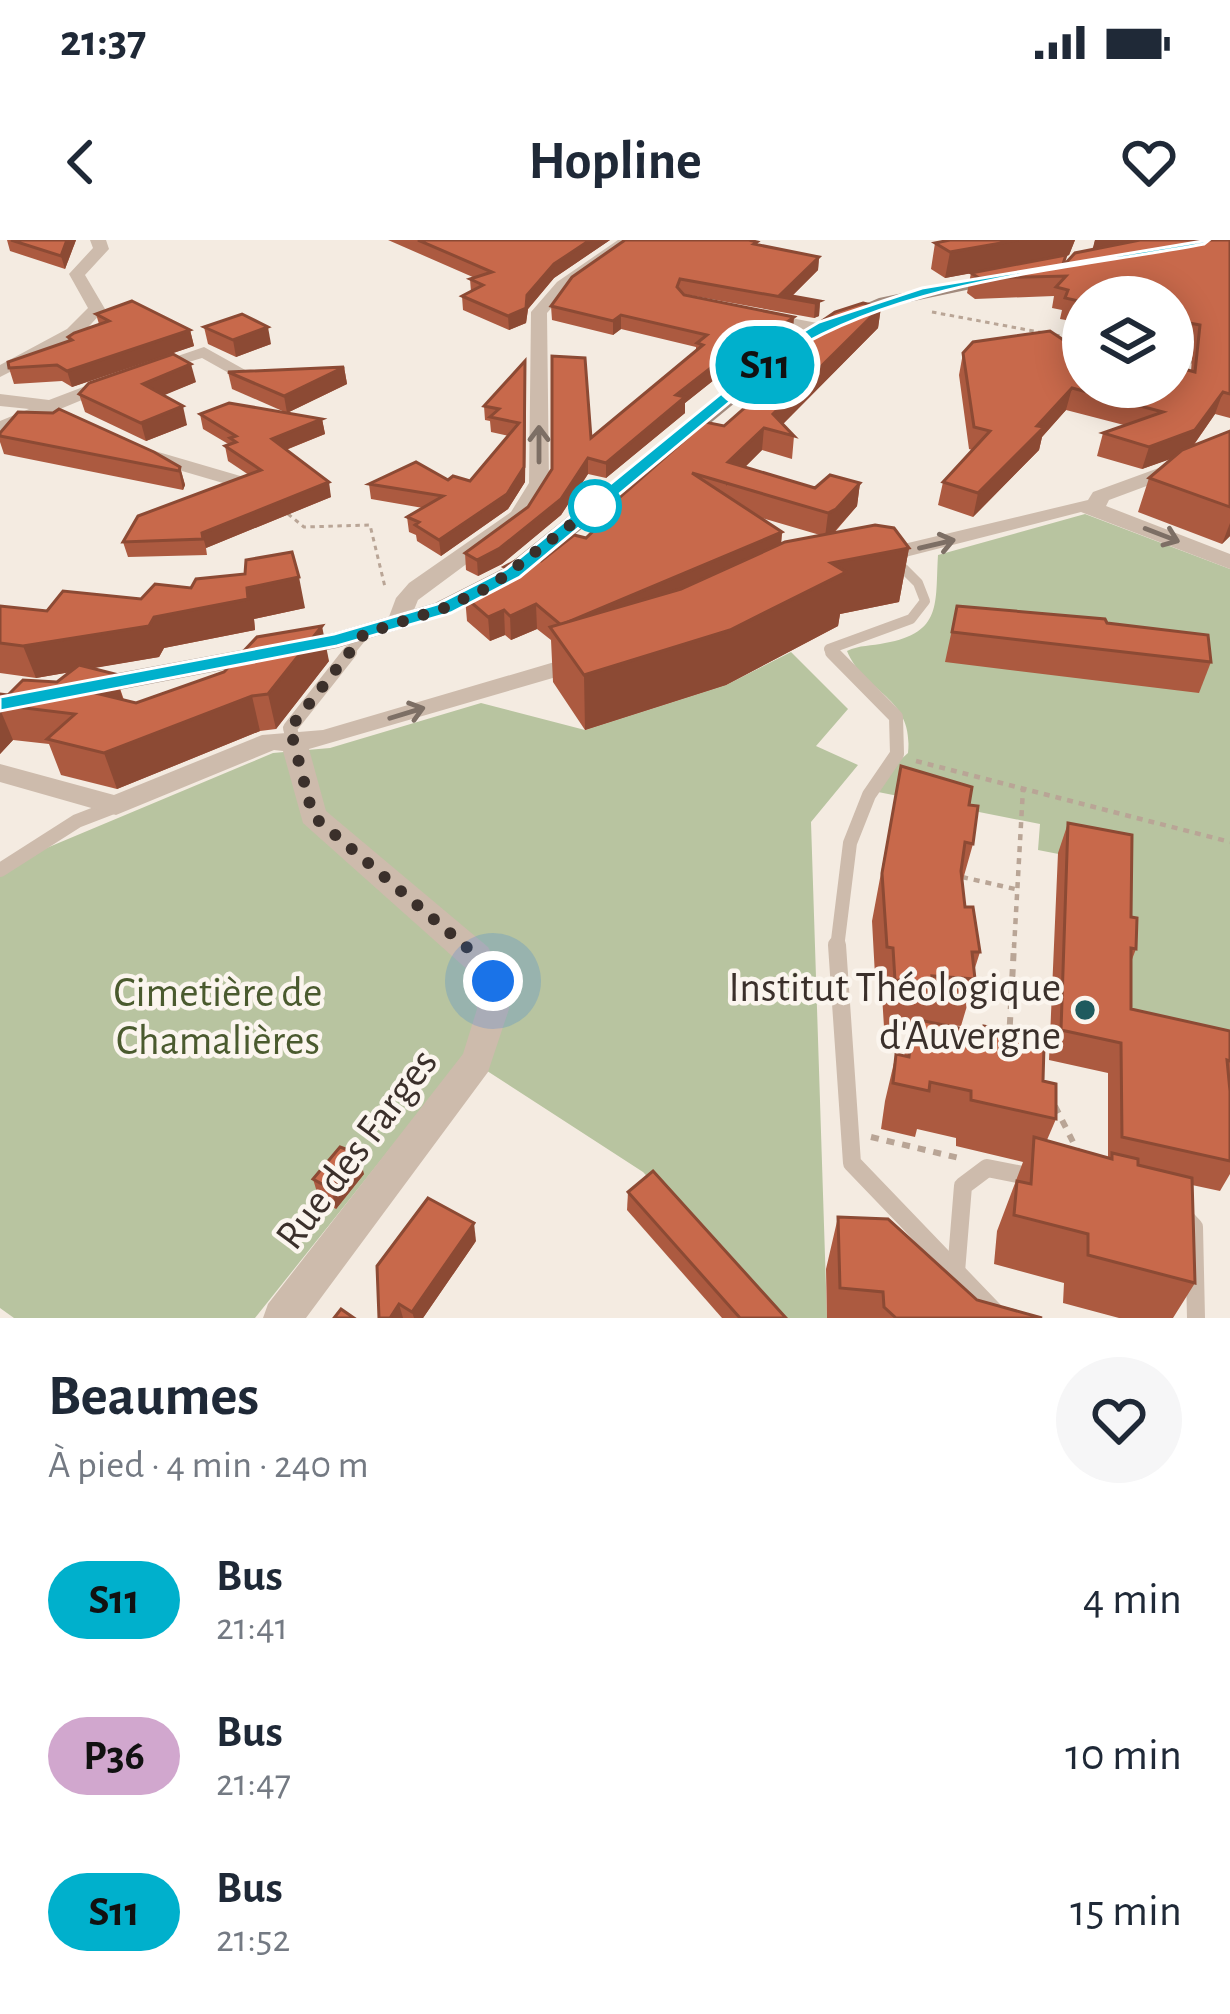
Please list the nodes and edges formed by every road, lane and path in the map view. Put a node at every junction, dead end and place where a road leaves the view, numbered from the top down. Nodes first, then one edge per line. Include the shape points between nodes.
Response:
1 (98, 240) edge
2 (628, 240) edge
3 (1027, 272) edge
4 (885, 302) junction
5 (771, 318) edge
6 (819, 328) junction
7 (1062, 336) edge
8 (1194, 363) edge
9 (1205, 365) edge
10 (0, 371) edge
11 (250, 377) edge
12 (0, 400) edge
13 (46, 405) junction
14 (82, 422) edge
15 (0, 428) edge
16 (121, 440) edge
17 (1230, 448) edge
18 (247, 484) joint
19 (1095, 507) junction
20 (889, 555) junction
21 (1230, 562) edge
22 (851, 563) edge
23 (386, 593) dead end
24 (399, 622) junction
25 (364, 634) junction
26 (606, 654) edge
27 (0, 704) edge
28 (294, 743) junction
29 (901, 772) edge
30 (0, 773) edge
31 (1023, 789) junction
32 (116, 806) junction
33 (1230, 842) edge
34 (0, 870) edge
35 (962, 877) edge
36 (1018, 889) junction
37 (860, 964) dead end
38 (862, 980) junction
39 (875, 981) dead end
40 (964, 987) edge
41 (863, 990) dead end
42 (1012, 997) junction
43 (1009, 1043) edge
44 (1048, 1093) edge
45 (868, 1136) dead end
46 (955, 1156) dead end
47 (1088, 1171) edge
48 (1053, 1181) edge
49 (1157, 1205) edge
50 (956, 1272) junction
51 (282, 1318) edge
52 (1013, 1318) edge
53 (1196, 1318) edge

1 - 10 street via 101,249 77,274 97,309 73,332
24 -> 2 street via 406,598 529,502 539,483 539,312
3 - 4 main road
4 - 6 main road
4 - 7 path
5 - 6 lane
6 - 24 main road via 513,573
8 - 9 path
11 - 13 street via 204,352
12 - 13 street
13 - 14 street
13 - 15 street
16 - 18 street via 161,461
17 - 19 street via 1100,496
18 - 23 path via 304,527 370,525
20 -> 19 street
19 -> 21 street
20 - 22 street
20 - 50 lane via 926,601 910,619 829,649 896,717 897,754 861,806 838,913 852,1163
24 - 25 main road
25 - 27 main road
25 - 28 lane via 290,728
28 -> 26 street
28 - 32 street via 271,741
28 - 51 street, Rue des Farges via 313,816 477,956 493,981 495,1016 476,1062
29 - 31 path via 916,761
30 - 32 street
31 - 33 path
31 - 36 path
32 - 34 lane via 77,820
35 - 36 path
36 - 42 path
37 - 38 path
38 - 39 path
38 - 41 path
40 - 42 path
42 - 43 path
44 - 47 path
45 - 46 path
48 - 50 lane via 987,1168 963,1186
49 - 53 lane via 1194,1227
50 - 52 lane via 997,1314

